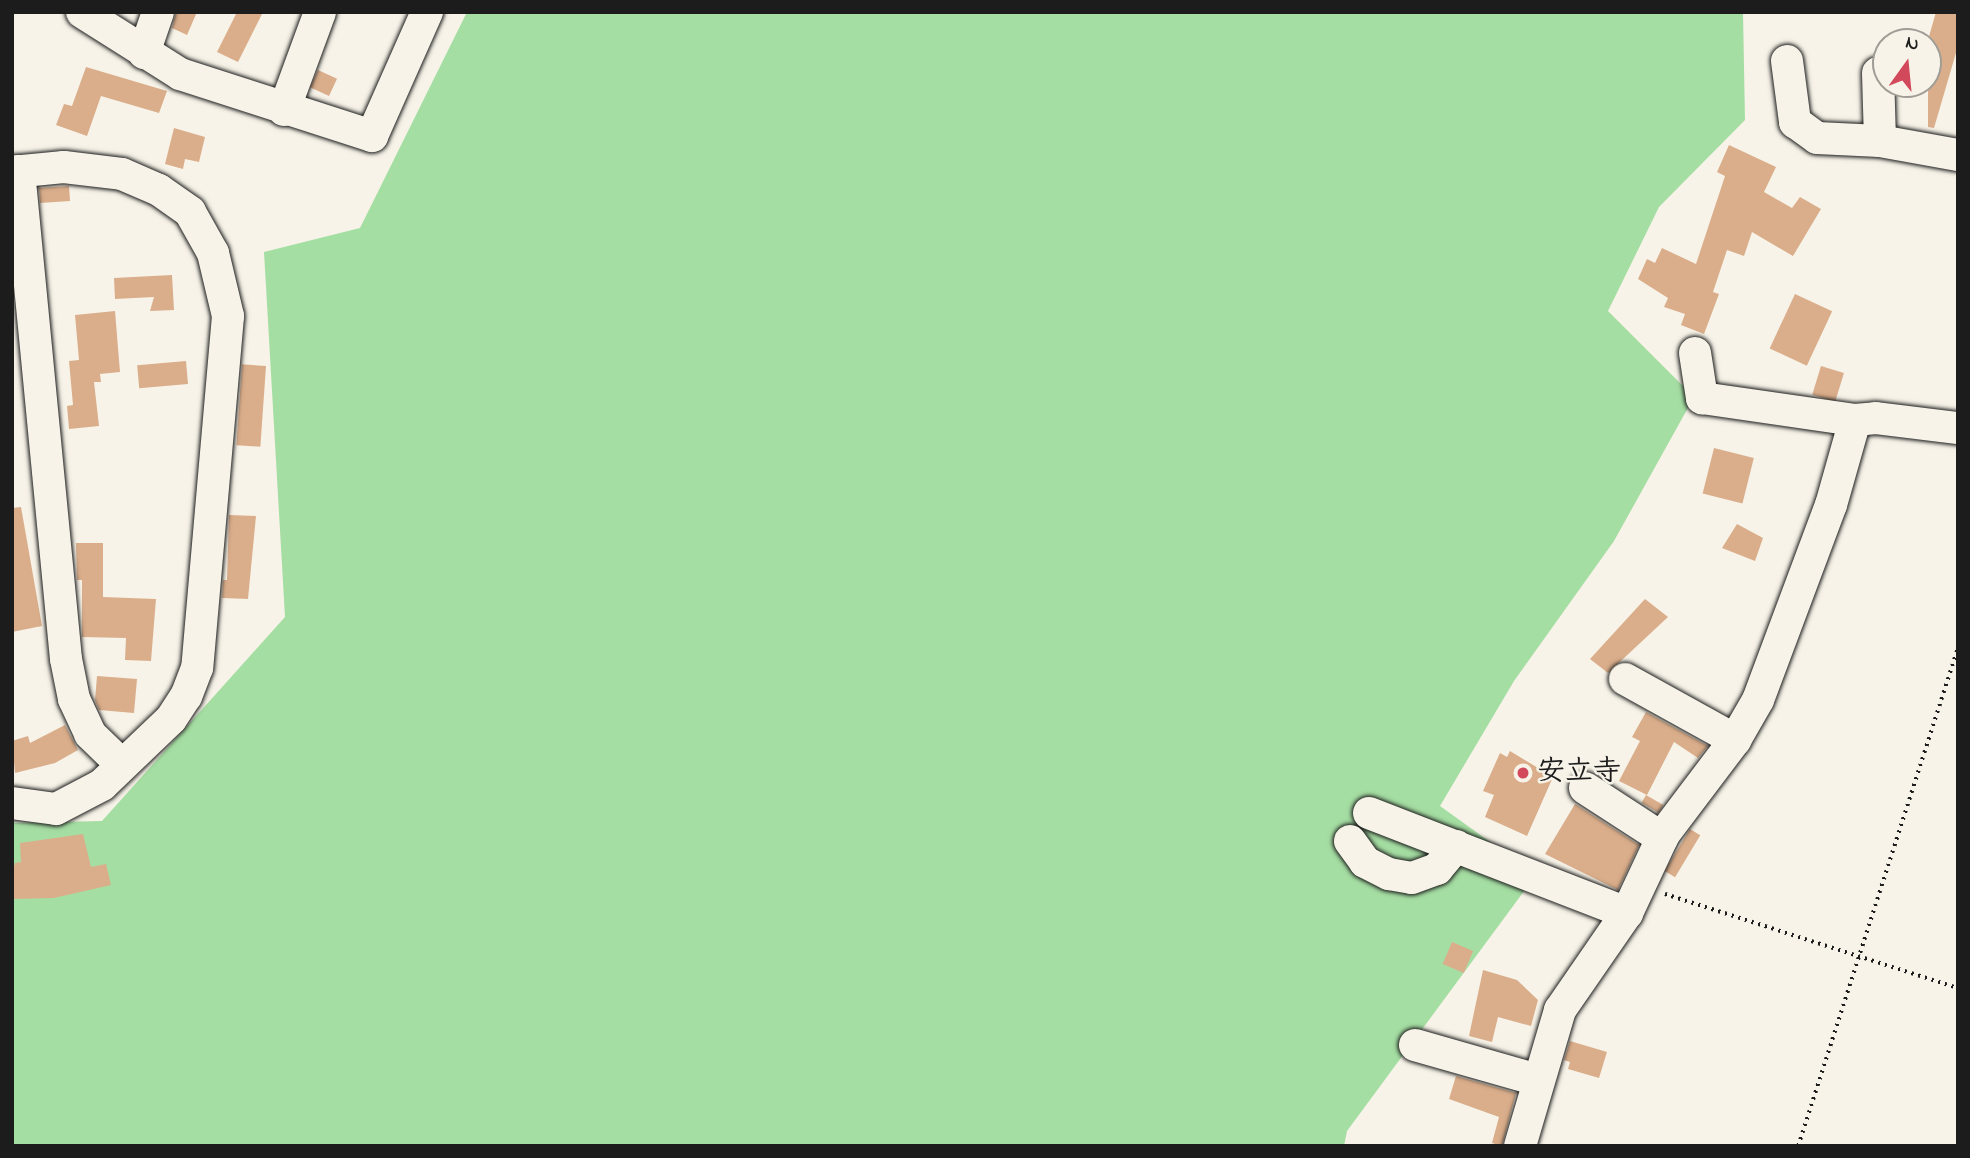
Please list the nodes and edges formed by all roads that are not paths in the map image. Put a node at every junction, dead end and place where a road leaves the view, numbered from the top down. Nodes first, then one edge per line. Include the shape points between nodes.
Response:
1 (82, 12) edge
2 (158, 12) edge
3 (320, 12) edge
4 (427, 12) edge
5 (144, 53) junction
6 (1787, 61) dead end
7 (1879, 98) edge
8 (284, 110) junction
9 (1880, 141) junction
10 (1958, 155) edge
11 (16, 172) edge
12 (1695, 353) dead end
13 (1855, 420) junction
14 (1958, 428) edge
15 (1625, 679) dead end
16 (1735, 740) junction
17 (121, 764) junction
18 (1586, 788) dead end
19 (12, 803) edge
20 (1368, 813) dead end
21 (1662, 838) junction
22 (1350, 841) dead end
23 (1456, 846) junction
24 (1634, 899) junction
25 (1415, 1045) dead end
26 (1538, 1080) junction
27 (1520, 1146) edge

1 - 5 street
2 - 5 street
3 - 8 street
4 - 8 street via 372,136
5 - 8 street via 180,74
6 - 9 street via 1796,122 1817,138
7 - 9 street
9 - 10 street
11 - 17 street via 66,659 74,699 90,734
11 - 17 street via 64,167 122,174 159,190 190,212 213,253 228,316 197,668 171,719
12 - 13 street via 1702,398
13 - 14 street via 1876,418
13 - 16 street via 1798,599 1758,700
15 - 16 street
16 - 21 street
17 - 19 street via 102,785 55,809
18 - 21 street
20 - 23 street
21 - 24 street
22 - 23 street via 1365,862 1389,874 1412,878 1437,869
23 - 24 street
24 - 26 street via 1560,1010
25 - 26 street
26 - 27 street

